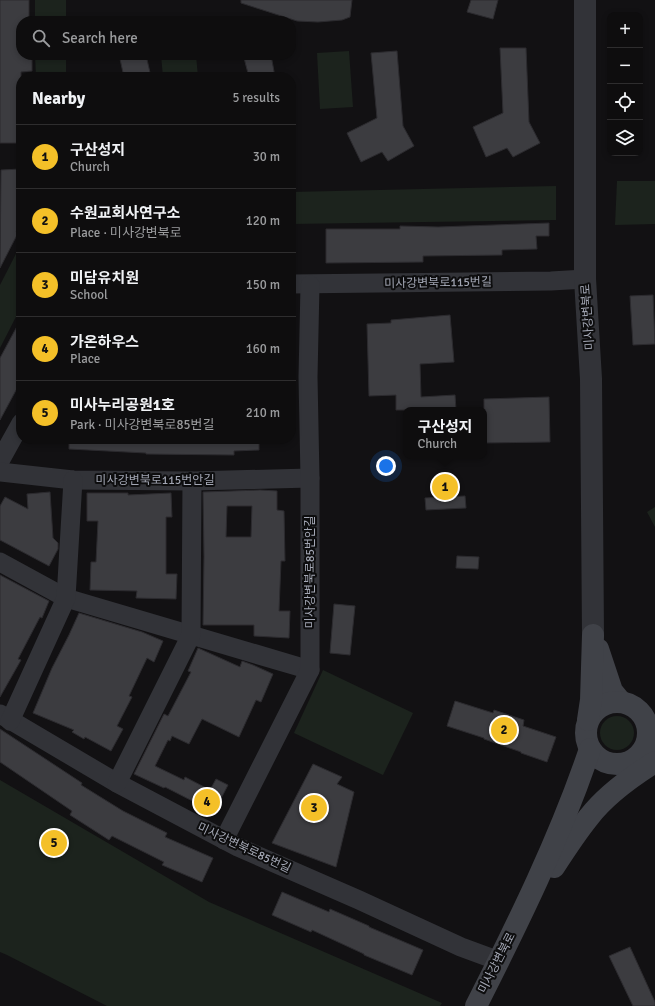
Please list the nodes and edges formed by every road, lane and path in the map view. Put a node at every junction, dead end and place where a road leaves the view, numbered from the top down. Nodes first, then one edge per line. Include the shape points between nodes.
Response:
1 (585, 0) edge
2 (585, 280) junction
3 (296, 284) edge
4 (310, 285) junction
5 (299, 377) edge
6 (16, 432) edge
7 (0, 460) edge
8 (0, 472) edge
9 (310, 478) junction
10 (73, 480) junction
11 (192, 481) junction
12 (0, 562) edge
13 (66, 598) junction
14 (191, 635) junction
15 (593, 635) junction
16 (310, 670) junction
17 (638, 709) edge
18 (5, 717) edge
19 (588, 720) junction
20 (590, 749) junction
21 (651, 752) edge
22 (616, 764) junction
23 (117, 783) junction
24 (224, 840) junction
25 (545, 860) junction
26 (519, 920) junction
27 (498, 961) junction
28 (476, 1006) edge

1 - 2 street, 미사강변북로
2 - 4 street, 미사강변북로115번길
2 - 15 street, 미사강변북로 via 591,379
3 - 4 street, 미사강변북로115번길
4 - 5 street, 미사강변북로85번안길
5 - 9 street, 미사강변북로85번안길
6 - 7 street
8 - 10 street, 미사강변북로115번안길
9 - 11 street, 미사강변북로115번안길
9 - 16 street, 미사강변북로85번안길
10 - 11 street, 미사강변북로115번안길
10 - 13 street
11 - 14 street
12 - 13 street
13 - 14 street
13 - 18 street
14 - 16 street
14 - 23 street
15 - 17 main road via 612,691
15 - 19 main road
16 - 24 street, 미사강변북로85번안길
17 - 19 main road via 612,702 602,706
17 - 21 main road via 648,730 647,740
18 - 23 street, 미사강변북로85번길
19 - 20 main road via 586,739
20 - 22 main road via 597,757
20 - 25 main road via 574,796
21 - 22 main road via 627,763
21 - 26 main road via 639,772 608,797 590,816
22 - 25 main road via 586,800
23 - 24 street, 미사강변북로85번길
24 - 27 street, 미사강변북로85번길 via 461,947
25 - 26 main road
26 - 27 main road, 미사강변북로
27 - 28 main road, 미사강변북로

